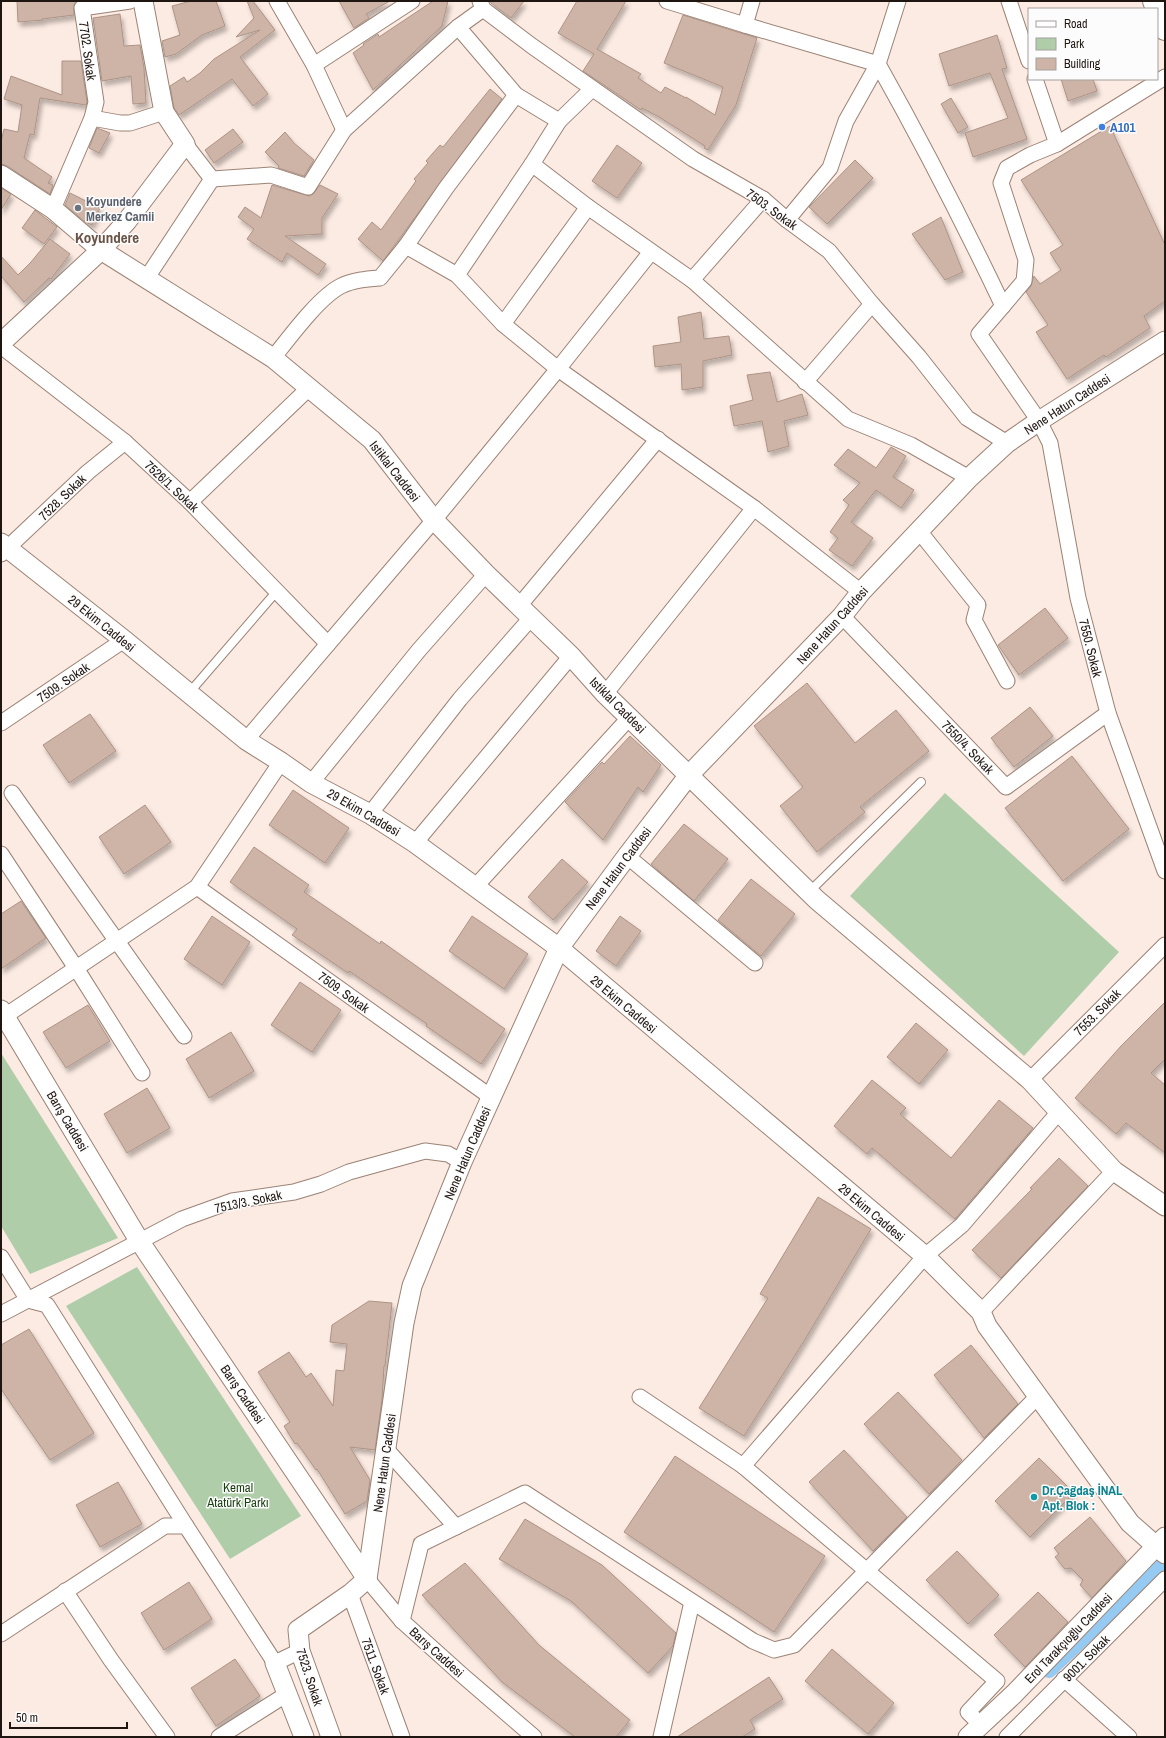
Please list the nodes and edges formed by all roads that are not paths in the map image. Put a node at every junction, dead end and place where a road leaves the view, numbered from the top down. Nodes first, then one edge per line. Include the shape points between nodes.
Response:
1 (130, 1) edge
2 (143, 1) edge
3 (277, 1) edge
4 (412, 1) edge
5 (667, 1) edge
6 (752, 1) edge
7 (898, 1) edge
8 (1009, 1) edge
9 (482, 5) edge
10 (1158, 11) edge
11 (745, 25) junction
12 (458, 27) junction
13 (1165, 29) edge
14 (1028, 58) edge
15 (878, 64) junction
16 (314, 65) junction
17 (1165, 77) edge
18 (1035, 80) edge
19 (592, 89) junction
20 (516, 94) junction
21 (164, 112) junction
22 (92, 118) junction
23 (559, 121) junction
24 (344, 130) junction
25 (185, 144) junction
26 (1056, 144) junction
27 (532, 164) junction
28 (1, 175) edge
29 (212, 179) junction
30 (763, 199) junction
31 (588, 207) junction
32 (53, 209) junction
33 (787, 220) junction
34 (406, 246) junction
35 (101, 250) junction
36 (651, 252) junction
37 (457, 275) junction
38 (146, 279) junction
39 (692, 280) junction
40 (872, 304) junction
41 (1003, 306) junction
42 (503, 324) junction
43 (1165, 341) edge
44 (1, 343) edge
45 (1, 346) edge
46 (273, 358) junction
47 (558, 369) junction
48 (805, 382) junction
49 (309, 388) junction
50 (1039, 421) junction
51 (658, 439) junction
52 (125, 442) junction
53 (1007, 443) junction
54 (969, 478) junction
55 (190, 502) junction
56 (754, 508) junction
57 (434, 520) junction
58 (919, 531) junction
59 (3, 549) edge
60 (486, 574) junction
61 (277, 591) junction
62 (861, 592) junction
63 (525, 612) junction
64 (842, 616) junction
65 (124, 640) junction
66 (328, 644) junction
67 (571, 656) junction
68 (1007, 681) dead end
69 (189, 693) junction
70 (605, 694) junction
71 (1108, 713) junction
72 (630, 717) junction
73 (1, 723) edge
74 (246, 740) junction
75 (281, 762) junction
76 (690, 775) junction
77 (921, 782) dead end
78 (311, 783) junction
79 (12, 793) dead end
80 (370, 814) junction
81 (415, 842) junction
82 (1, 854) edge
83 (627, 856) junction
84 (1165, 870) edge
85 (198, 887) junction
86 (476, 887) junction
87 (809, 892) junction
88 (116, 941) junction
89 (1165, 946) edge
90 (559, 948) junction
91 (755, 963) dead end
92 (76, 968) junction
93 (3, 1013) edge
94 (184, 1036) dead end
95 (142, 1073) dead end
96 (1030, 1080) junction
97 (491, 1097) junction
98 (1058, 1113) junction
99 (462, 1162) junction
100 (1114, 1171) junction
101 (1165, 1206) edge
102 (140, 1242) junction
103 (925, 1256) junction
104 (1, 1257) edge
105 (28, 1300) junction
106 (981, 1312) junction
107 (1, 1314) edge
108 (1038, 1396) junction
109 (640, 1397) dead end
110 (386, 1449) junction
111 (742, 1466) junction
112 (186, 1526) junction
113 (456, 1527) junction
114 (1162, 1545) edge
115 (867, 1571) junction
116 (367, 1579) junction
117 (1165, 1579) edge
118 (65, 1591) junction
119 (350, 1594) junction
120 (692, 1602) junction
121 (402, 1621) junction
122 (1, 1634) edge
123 (300, 1651) junction
124 (275, 1663) junction
125 (1064, 1679) junction
126 (287, 1694) junction
127 (974, 1731) edge
128 (167, 1737) edge
129 (219, 1737) edge
130 (304, 1737) edge
131 (331, 1737) edge
132 (402, 1737) edge
133 (534, 1737) edge
134 (660, 1737) edge
135 (1007, 1737) edge
136 (1129, 1737) edge

1 - 22 street, 7702. Sokak via 82,8 96,102
2 - 21 street
3 - 16 street
4 - 16 street
5 - 11 street
6 - 11 street
7 - 15 street
8 - 14 street
9 - 12 street
9 - 19 street, 7503. Sokak
10 - 13 highway
11 - 15 street
12 - 20 street
12 - 24 street
15 - 33 street via 846,121 830,168
15 - 41 street via 958,212
16 - 24 street
17 - 26 street
18 - 26 street
19 - 23 street
19 - 30 street, 7503. Sokak via 693,159
20 - 23 street
20 - 34 street
21 - 22 street via 120,124
21 - 25 street
22 - 32 street
23 - 27 street
24 - 29 street via 308,187 271,175
25 - 29 street
25 - 35 street via 127,221
26 - 41 street via 1006,168 1001,182 1026,260 1024,280
27 - 31 street
27 - 37 street
28 - 32 street, Istiklal Caddesi
29 - 38 street
30 - 33 street, 7503. Sokak
30 - 39 street
31 - 36 street
31 - 42 street
32 - 35 street, Istiklal Caddesi
33 - 40 street, 7503. Sokak via 830,251
34 - 37 street
34 - 46 street via 380,278 355,280 325,296
35 - 38 street, Istiklal Caddesi
35 - 44 street
36 - 39 street
36 - 47 street
37 - 42 street
38 - 46 street, Istiklal Caddesi
39 - 48 street
40 - 48 street
40 - 53 street, 7503. Sokak via 919,357 967,418
41 - 50 street, 7550. Sokak via 979,334
42 - 47 street
43 - 50 street, Nene Hatun Caddesi
45 - 52 street, 7526/1. Sokak
46 - 49 street, Istiklal Caddesi
47 - 51 street
47 - 57 street
48 - 54 street via 848,419 912,445
49 - 55 street
49 - 57 street, Istiklal Caddesi via 372,440
50 - 53 street, Nene Hatun Caddesi
50 - 71 street, 7550. Sokak via 1050,443 1078,598
51 - 56 street
51 - 63 street
52 - 55 street, 7526/1. Sokak
52 - 59 street, 7528. Sokak
53 - 54 street, Nene Hatun Caddesi
54 - 58 street, Nene Hatun Caddesi
55 - 61 street, 7526/1. Sokak
56 - 62 street
56 - 70 street
57 - 60 street, Istiklal Caddesi
57 - 66 street
58 - 62 street, Nene Hatun Caddesi
58 - 68 street via 978,605 974,620
59 - 65 street, 29 Ekim Caddesi
60 - 63 street, Istiklal Caddesi
60 - 78 street via 419,650
61 - 66 street, 7526/1. Sokak
61 - 69 lane
62 - 64 street, Nene Hatun Caddesi
63 - 67 street, Istiklal Caddesi
63 - 80 street
64 - 71 street, 7550/4. Sokak via 1006,787
64 - 76 street, Nene Hatun Caddesi
65 - 69 street, 29 Ekim Caddesi
65 - 73 street, 7509. Sokak
66 - 74 street
67 - 70 street, Istiklal Caddesi
67 - 81 street
69 - 74 street, 29 Ekim Caddesi
70 - 72 street, Istiklal Caddesi
71 - 84 street, 7550. Sokak
72 - 76 street, Istiklal Caddesi
72 - 86 street
74 - 75 street, 29 Ekim Caddesi
75 - 78 street, 29 Ekim Caddesi
75 - 85 street
76 - 83 street, Nene Hatun Caddesi
76 - 87 street, Istiklal Caddesi
77 - 87 lane
78 - 80 street, 29 Ekim Caddesi
79 - 88 street
80 - 81 street, 29 Ekim Caddesi
81 - 86 street, 29 Ekim Caddesi
82 - 92 street
83 - 90 street, Nene Hatun Caddesi
83 - 91 street
85 - 88 street
85 - 97 street, 7509. Sokak
86 - 90 street, 29 Ekim Caddesi
87 - 96 street, Istiklal Caddesi
88 - 92 street
88 - 94 street
89 - 96 street, 7553. Sokak
90 - 97 street, Nene Hatun Caddesi
90 - 103 street, 29 Ekim Caddesi
92 - 93 street
92 - 95 street
93 - 102 street, Barış Caddesi
96 - 98 street, Istiklal Caddesi
97 - 99 street, Nene Hatun Caddesi
98 - 100 street, Istiklal Caddesi
98 - 103 street via 962,1225
99 - 102 street, 7513/3. Sokak via 448,1154 425,1151 349,1172 294,1192 232,1201 182,1219
99 - 110 street, Nene Hatun Caddesi via 412,1286 404,1323
100 - 101 street, Istiklal Caddesi
100 - 106 street
102 - 105 street, 7513/3. Sokak
102 - 116 street, Barış Caddesi
103 - 106 street, 29 Ekim Caddesi
103 - 111 street
104 - 105 street
105 - 107 street, 7513/3. Sokak
105 - 112 street via 47,1305
106 - 108 street, 29 Ekim Caddesi via 987,1326
108 - 114 street, 29 Ekim Caddesi via 1130,1523
108 - 115 street
109 - 111 street
110 - 113 street
110 - 116 street, Nene Hatun Caddesi
111 - 115 street
112 - 118 street via 165,1526
112 - 124 street
113 - 120 street via 525,1492
113 - 121 street via 421,1544
114 - 127 street, Erol Tarakçıoğlu Caddesi
115 - 120 street via 794,1645 774,1650 753,1641
115 - 127 street via 997,1681 968,1712
116 - 119 street, 7523. Sokak
116 - 121 street, Barış Caddesi
117 - 125 street, 9001. Sokak
118 - 122 street
118 - 128 street
119 - 123 street, 7523. Sokak via 298,1630
119 - 132 street, 7511. Sokak
120 - 134 street
121 - 133 street, Barış Caddesi
123 - 124 street
123 - 131 street, 7523. Sokak
124 - 126 street
125 - 135 street, 9001. Sokak
125 - 136 street
126 - 129 street
126 - 130 street

